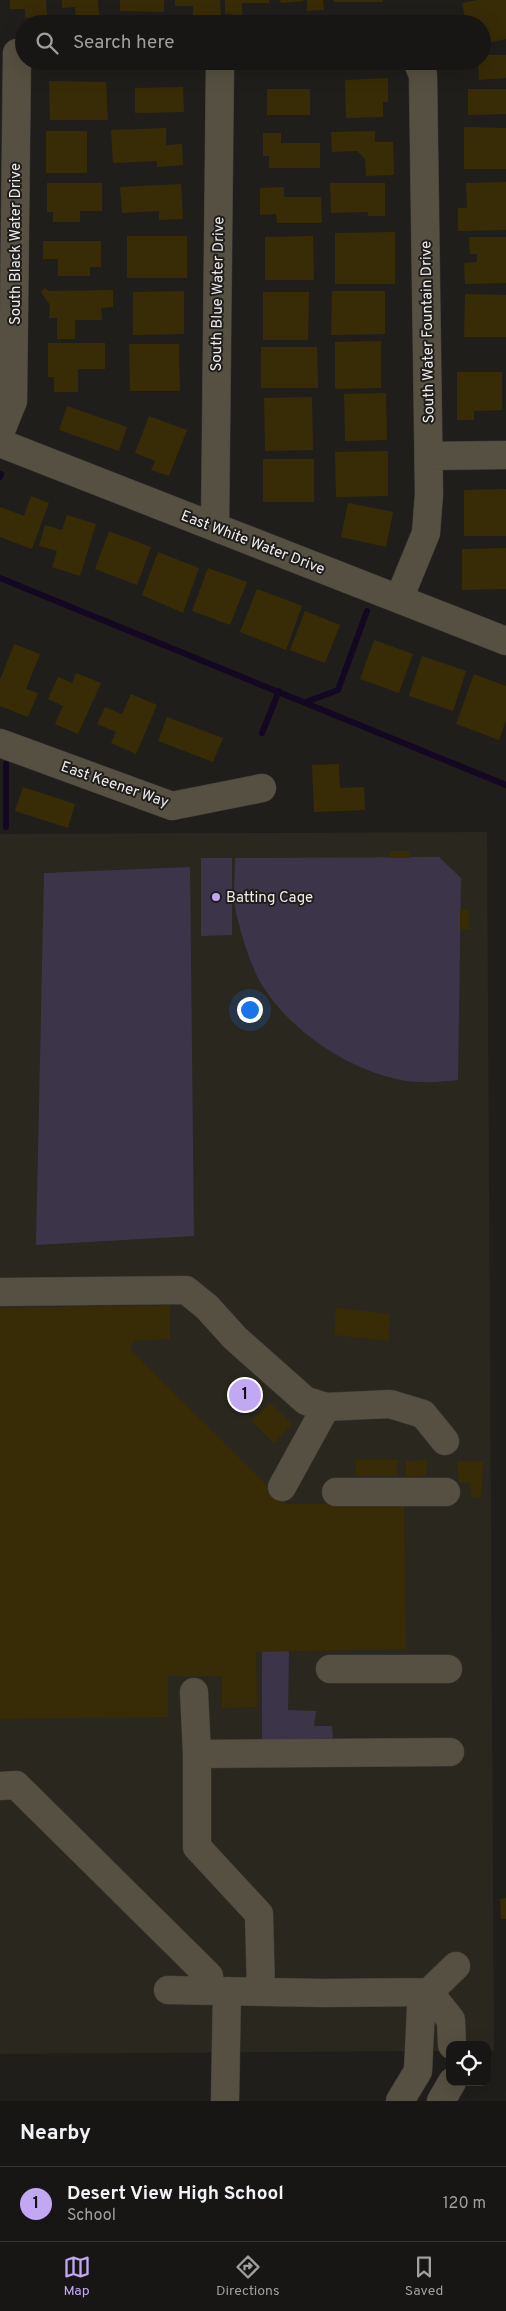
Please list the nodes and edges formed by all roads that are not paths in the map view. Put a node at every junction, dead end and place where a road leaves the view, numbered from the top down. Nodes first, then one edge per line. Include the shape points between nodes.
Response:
1 (13, 53) edge
2 (220, 70) edge
3 (421, 70) edge
4 (0, 433) edge
5 (0, 443) edge
6 (506, 454) edge
7 (429, 456) junction
8 (215, 527) junction
9 (399, 599) junction
10 (506, 641) edge
11 (0, 743) edge
12 (262, 788) dead end
13 (0, 1292) edge
14 (326, 1408) junction
15 (445, 1441) dead end
16 (282, 1487) dead end
17 (336, 1492) dead end
18 (446, 1492) dead end
19 (330, 1670) dead end
20 (448, 1670) dead end
21 (194, 1692) dead end
22 (450, 1752) dead end
23 (197, 1754) junction
24 (0, 1786) edge
25 (456, 1966) dead end
26 (168, 1990) dead end
27 (219, 1990) junction
28 (260, 1991) junction
29 (429, 1992) junction
30 (452, 2041) edge
31 (450, 2086) edge
32 (226, 2101) edge
33 (400, 2101) edge
34 (441, 2101) edge

1 - 4 street, South Black Water Drive via 13,401
2 - 8 street, South Blue Water Drive
3 - 7 street, South Water Fountain Drive
5 - 8 street, East White Water Drive
6 - 7 street
7 - 9 street, South Water Fountain Drive via 426,533
8 - 9 street, East White Water Drive
9 - 10 street, East White Water Drive
11 - 12 street, East Keener Way via 172,806
13 - 14 street via 186,1290 306,1401
14 - 15 street via 390,1404 424,1414
14 - 16 street
17 - 18 street
19 - 20 street
21 - 23 street
22 - 23 street
23 - 28 street via 197,1847 259,1914
24 - 27 street via 16,1785 209,1976
25 - 29 street
26 - 27 street
27 - 28 street
27 - 32 street
28 - 29 street
29 - 30 street via 451,2020
29 - 33 street via 421,2008 418,2072
31 - 34 street

